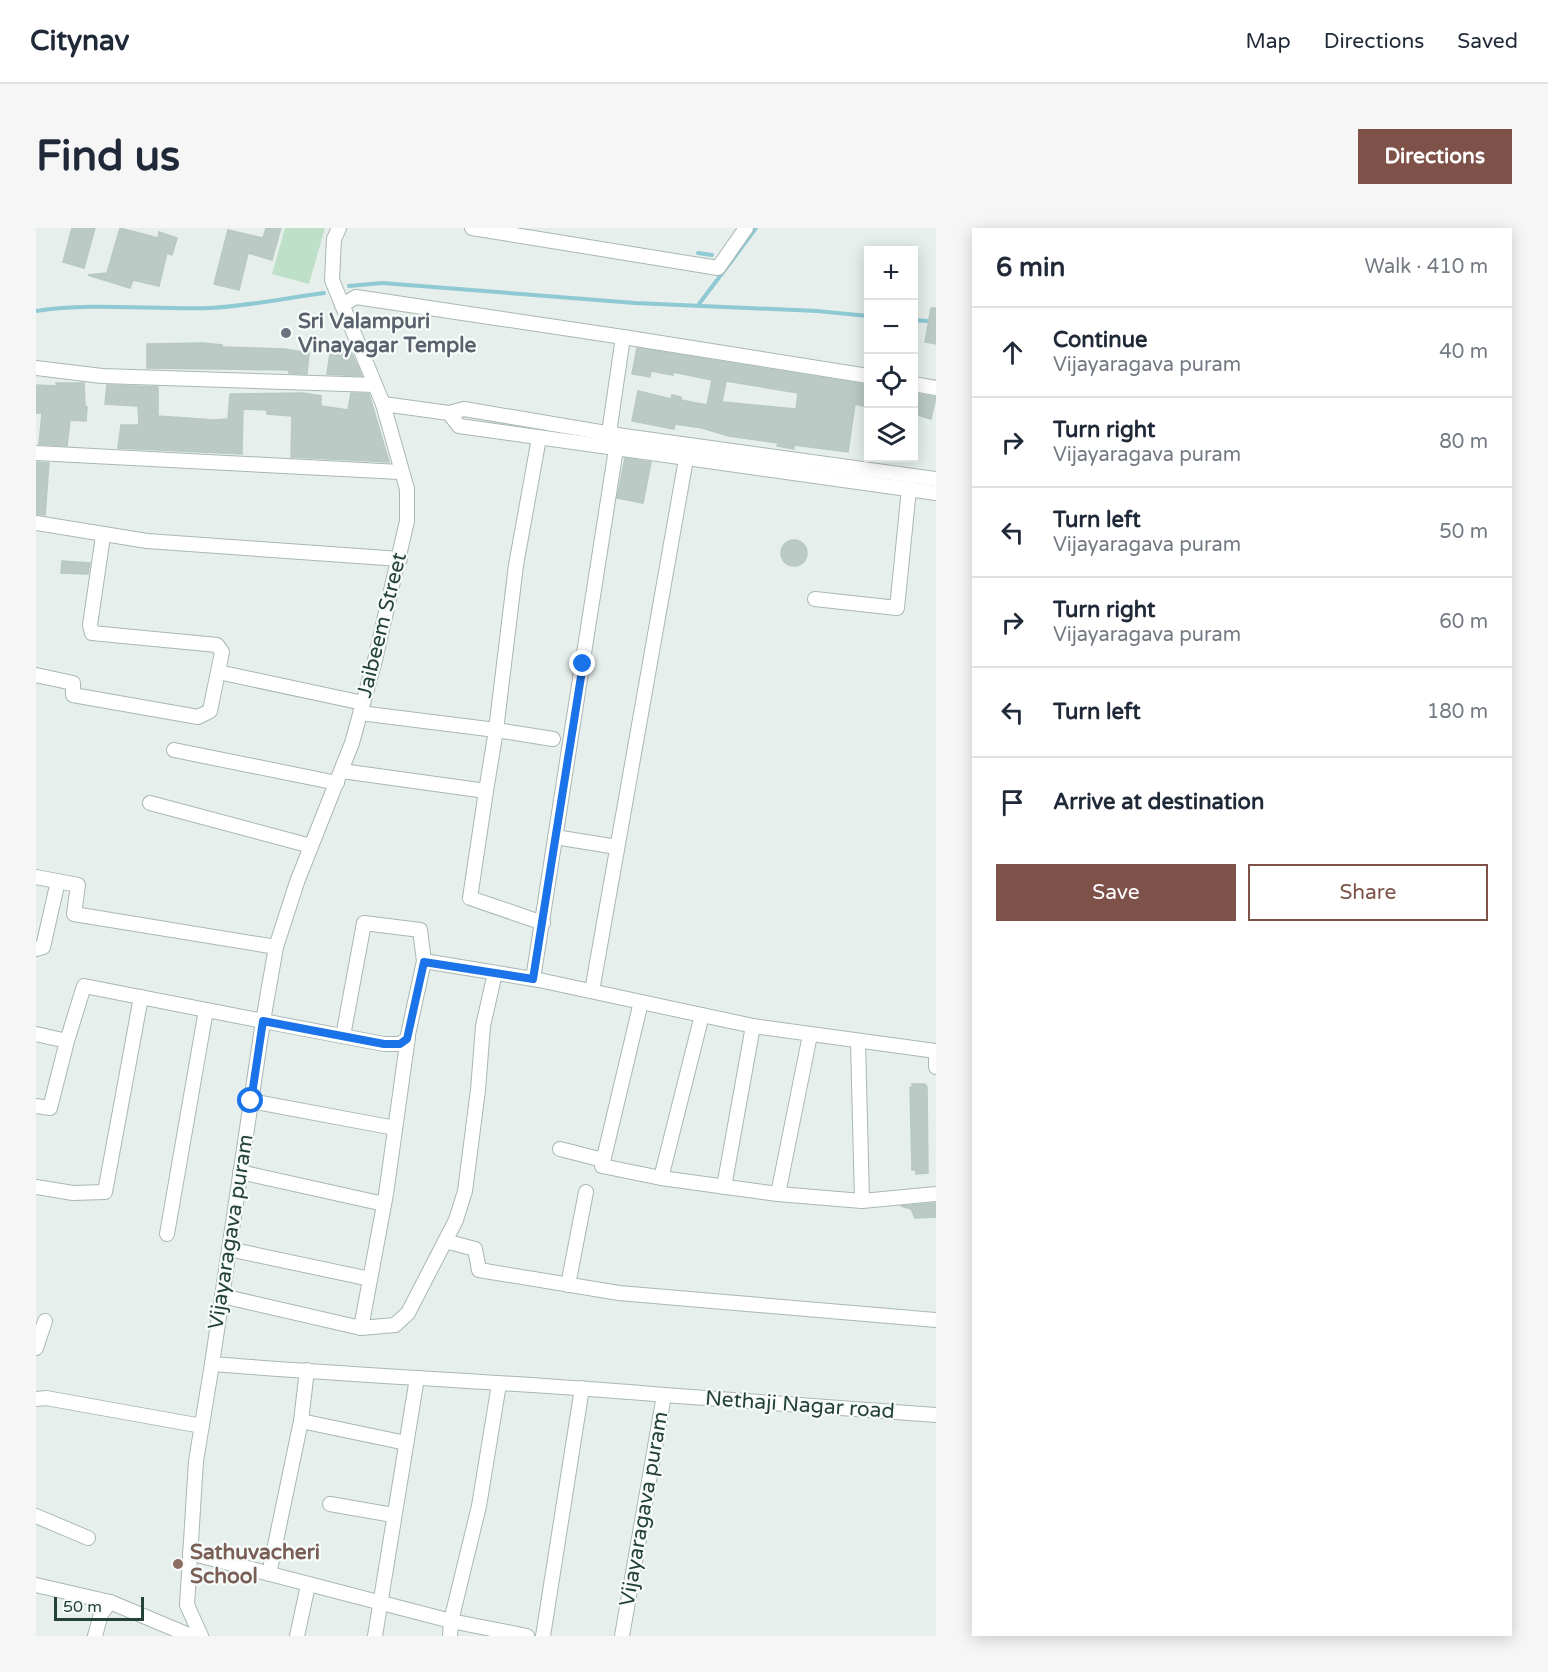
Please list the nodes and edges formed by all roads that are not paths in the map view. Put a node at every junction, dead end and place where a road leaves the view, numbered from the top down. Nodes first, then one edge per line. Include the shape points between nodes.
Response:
1 (339, 228) edge
2 (472, 228) edge
3 (746, 228) edge
4 (340, 300) junction
5 (623, 337) junction
6 (36, 368) edge
7 (864, 375) edge
8 (375, 385) junction
9 (918, 385) edge
10 (936, 388) edge
11 (382, 404) junction
12 (449, 413) junction
13 (609, 433) junction
14 (539, 438) junction
15 (616, 449) junction
16 (36, 453) edge
17 (686, 459) junction
18 (400, 472) junction
19 (936, 479) edge
20 (909, 489) junction
21 (936, 493) edge
22 (36, 523) edge
23 (103, 536) junction
24 (400, 560) junction
25 (814, 599) dead end
26 (218, 672) junction
27 (36, 675) edge
28 (362, 708) junction
29 (496, 730) junction
30 (553, 739) dead end
31 (174, 750) dead end
32 (339, 777) junction
33 (486, 791) junction
34 (150, 803) dead end
35 (555, 837) junction
36 (311, 846) junction
37 (617, 847) junction
38 (36, 877) edge
39 (58, 881) junction
40 (543, 923) junction
41 (276, 947) junction
42 (36, 949) edge
43 (424, 962) junction
44 (495, 973) junction
45 (533, 979) junction
46 (592, 991) junction
47 (141, 997) junction
48 (641, 1002) junction
49 (206, 1010) junction
50 (702, 1015) junction
51 (263, 1021) junction
52 (753, 1026) junction
53 (36, 1034) edge
54 (810, 1035) junction
55 (342, 1036) junction
56 (408, 1037) junction
57 (67, 1041) junction
58 (858, 1042) junction
59 (936, 1051) edge
60 (936, 1067) edge
61 (251, 1101) junction
62 (36, 1106) edge
63 (395, 1128) junction
64 (560, 1149) dead end
65 (603, 1160) junction
66 (240, 1172) junction
67 (660, 1178) junction
68 (36, 1187) edge
69 (724, 1187) junction
70 (586, 1192) dead end
71 (778, 1194) junction
72 (936, 1194) edge
73 (862, 1201) junction
74 (384, 1204) junction
75 (167, 1234) dead end
76 (445, 1241) junction
77 (229, 1249) junction
78 (370, 1279) junction
79 (568, 1285) junction
80 (222, 1296) junction
81 (936, 1320) edge
82 (45, 1321) dead end
83 (361, 1328) junction
84 (36, 1348) edge
85 (212, 1364) junction
86 (307, 1370) junction
87 (417, 1378) junction
88 (499, 1384) junction
89 (582, 1388) junction
90 (664, 1395) junction
91 (36, 1399) edge
92 (936, 1415) edge
93 (301, 1421) junction
94 (202, 1426) junction
95 (406, 1443) junction
96 (330, 1504) dead end
97 (393, 1515) junction
98 (36, 1516) edge
99 (88, 1538) dead end
100 (190, 1553) junction
101 (269, 1574) junction
102 (36, 1585) edge
103 (308, 1585) junction
104 (110, 1602) junction
105 (378, 1604) junction
106 (451, 1621) junction
107 (95, 1636) edge
108 (191, 1636) edge
109 (201, 1636) edge
110 (297, 1636) edge
111 (375, 1636) edge
112 (450, 1636) edge
113 (527, 1636) edge
114 (543, 1636) edge
115 (622, 1636) edge

1 - 4 street, Jaibeem Street via 334,239 332,280
2 - 3 street via 718,268
4 - 5 street via 356,297
4 - 8 street, Jaibeem Street
5 - 7 street
5 - 13 street
6 - 8 street via 102,376
8 - 11 street, Jaibeem Street
9 - 10 street
11 - 12 street
11 - 18 street, Jaibeem Street
12 - 13 street via 464,409
12 - 14 street via 459,426
13 - 19 street
14 - 15 street
14 - 29 street via 516,565
15 - 17 street
15 - 35 street
16 - 18 street
17 - 20 street
17 - 37 street
18 - 24 street, Jaibeem Street via 407,489 407,521
20 - 21 street
20 - 25 street via 897,608
22 - 23 street
23 - 24 street
23 - 26 street via 92,633 217,645 222,652
24 - 28 street, Jaibeem Street
26 - 27 street via 210,711 198,717 73,695 73,683
26 - 28 street
28 - 29 street
28 - 32 street, Jaibeem Street
29 - 30 street
29 - 33 street
31 - 32 street
32 - 33 street
32 - 36 street, Jaibeem Street
33 - 40 street via 470,898
34 - 36 street
35 - 37 street
35 - 40 street
36 - 41 street, Jaibeem Street
37 - 46 street
38 - 39 street
39 - 41 street via 78,885 74,914
39 - 42 street via 47,937 43,947
40 - 45 street
41 - 51 street, Jaibeem Street
43 - 44 street
43 - 55 street via 420,930 364,923
43 - 56 street
44 - 45 street
44 - 76 street via 483,1026 465,1191
45 - 46 street
46 - 48 street
47 - 49 street
47 - 57 street via 84,986
47 - 68 street via 105,1192 73,1193
48 - 50 street
48 - 65 street
49 - 51 street
49 - 75 street
50 - 52 street
50 - 67 street
51 - 55 street
51 - 61 street, Vijayaragava puram
52 - 54 street
52 - 69 street
53 - 57 street
54 - 58 street
54 - 71 street
55 - 56 street via 400,1044
56 - 63 street
57 - 62 street via 50,1108
58 - 59 street
58 - 73 street
59 - 60 street
61 - 63 street
61 - 66 street, Vijayaragava puram
63 - 74 street
64 - 65 street
65 - 67 street via 602,1166
66 - 74 street
66 - 77 street, Vijayaragava puram
67 - 69 street
69 - 71 street
70 - 79 street
71 - 73 street
72 - 73 street
74 - 78 street
76 - 79 street via 475,1249 479,1270
76 - 83 street via 408,1313 395,1325
77 - 78 street
77 - 80 street, Vijayaragava puram
78 - 83 street
79 - 81 street via 620,1293
80 - 83 street
80 - 85 street, Vijayaragava puram
82 - 84 street
85 - 86 street, Vijayaragava puram
85 - 94 street
86 - 87 street, Vijayaragava puram
86 - 93 street
87 - 88 street, Vijayaragava puram
87 - 95 street
88 - 89 street, Vijayaragava puram
88 - 106 street via 480,1506
89 - 90 street, Vijayaragava puram
89 - 114 street
90 - 92 street, Nethaji Nagar road
90 - 115 street, Vijayaragava puram
91 - 94 street
93 - 95 street
93 - 101 street
94 - 100 street
95 - 97 street
96 - 97 street
97 - 105 street
98 - 99 street
100 - 101 street
100 - 109 street via 187,1605
101 - 103 street
102 - 104 street
103 - 105 street
103 - 110 street
104 - 107 street via 101,1614
104 - 108 street
105 - 106 street
105 - 111 street
106 - 112 street
106 - 113 street

